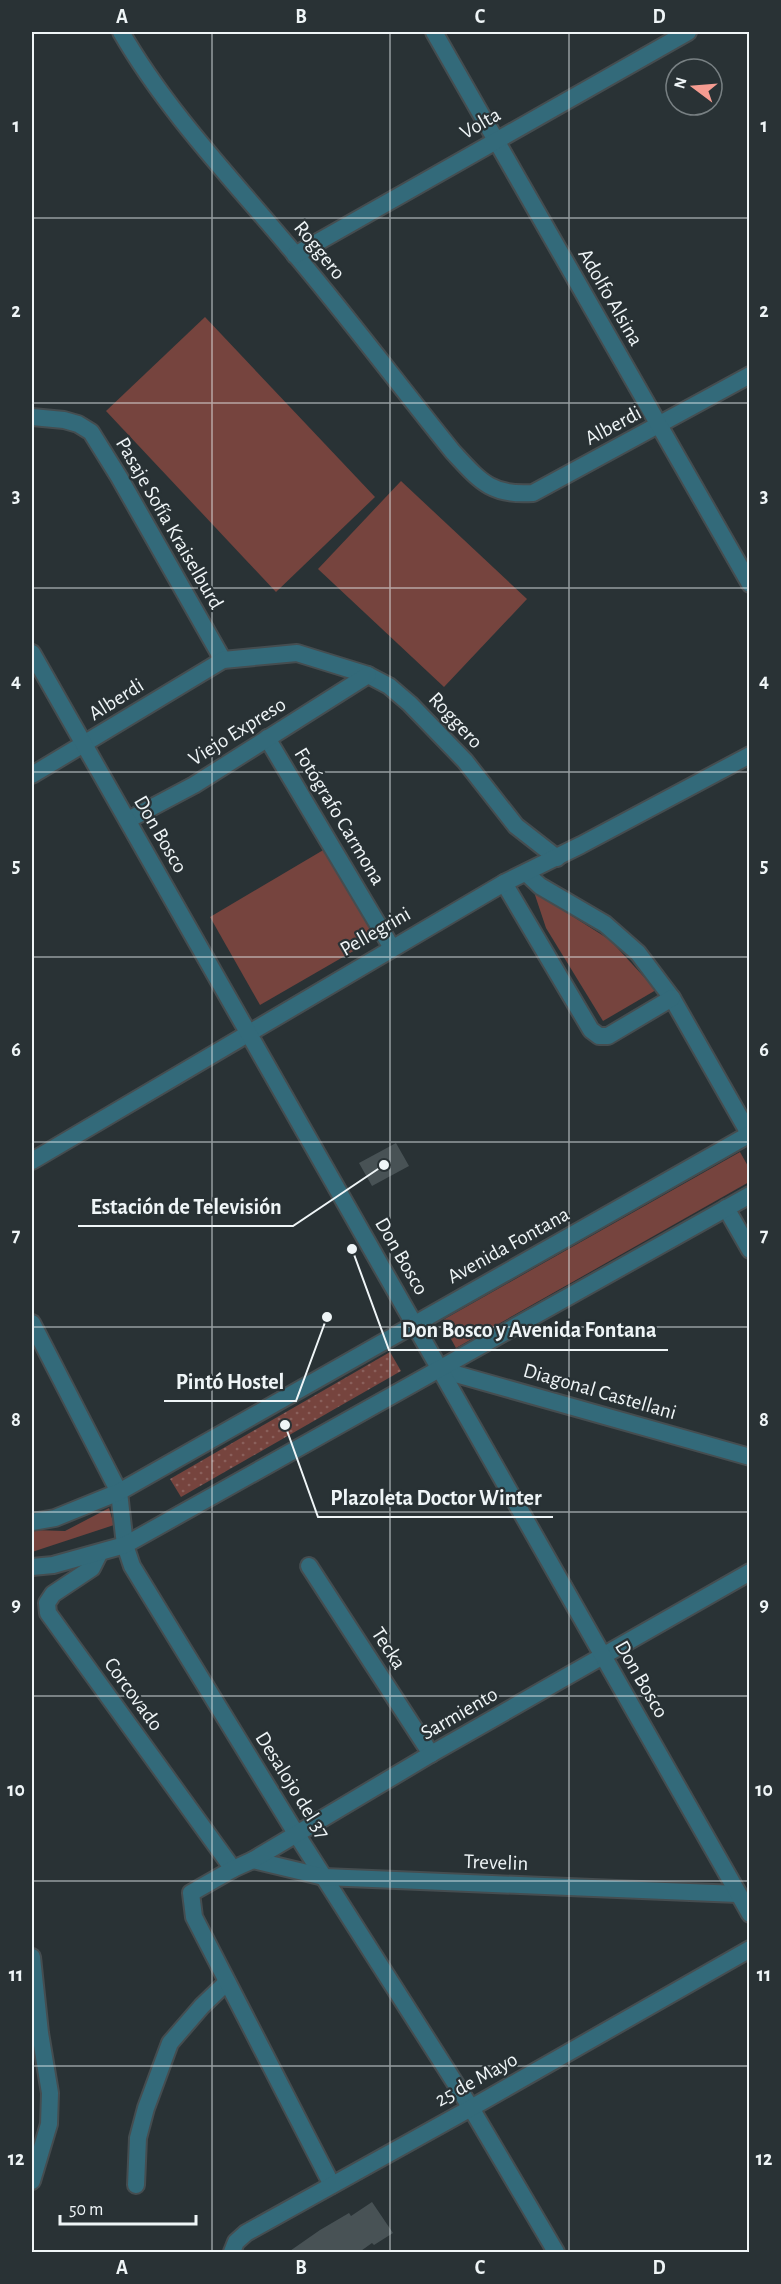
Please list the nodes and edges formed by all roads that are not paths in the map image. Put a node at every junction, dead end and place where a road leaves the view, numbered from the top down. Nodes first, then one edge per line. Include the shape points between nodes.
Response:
1 (121, 32) edge
2 (434, 32) edge
3 (688, 32) edge
4 (496, 140) junction
5 (295, 255) junction
6 (750, 375) edge
7 (32, 417) edge
8 (658, 426) junction
9 (493, 489) joint
10 (750, 584) edge
11 (32, 653) edge
12 (223, 660) junction
13 (368, 675) junction
14 (267, 738) junction
15 (84, 745) junction
16 (750, 755) edge
17 (32, 775) edge
18 (128, 820) junction
19 (557, 858) junction
20 (526, 873) junction
21 (504, 883) junction
22 (392, 948) junction
23 (672, 998) junction
24 (248, 1031) junction
25 (749, 1135) edge
26 (32, 1161) edge
27 (750, 1195) edge
28 (726, 1208) junction
29 (750, 1250) edge
30 (32, 1323) edge
31 (415, 1323) junction
32 (438, 1369) junction
33 (750, 1457) edge
34 (119, 1492) junction
35 (32, 1522) edge
36 (125, 1545) junction
37 (99, 1554) junction
38 (309, 1566) dead end
39 (32, 1567) edge
40 (750, 1572) edge
41 (603, 1656) junction
42 (431, 1754) junction
43 (297, 1835) junction
44 (253, 1860) junction
45 (232, 1869) junction
46 (324, 1877) junction
47 (738, 1894) junction
48 (750, 1914) edge
49 (750, 1949) edge
50 (32, 1957) edge
51 (227, 1982) junction
52 (471, 2108) junction
53 (32, 2181) edge
54 (136, 2185) dead end
55 (332, 2185) junction
56 (232, 2253) edge
57 (556, 2253) edge

1 - 5 street, Roggero via 166,101
2 - 4 street, Adolfo Alsina
3 - 4 street, Volta
4 - 5 street, Volta
4 - 8 street, Adolfo Alsina
5 - 9 street, Roggero via 453,452
6 - 8 street, Alberdi
7 - 12 street, Pasaje Sofía Kraiselburd via 64,420 91,432
8 - 9 street, Alberdi via 533,493 512,495
8 - 10 street, Adolfo Alsina
11 - 15 street, Don Bosco
12 - 13 street, Roggero via 297,653
12 - 15 street, Alberdi
13 - 14 street, Viejo Expreso
13 - 19 street, Roggero via 410,704 465,761 516,826
14 - 18 street, Viejo Expreso via 195,785
14 - 22 street, Fotógrafo Carmona
15 - 17 street, Alberdi
15 - 18 street, Don Bosco
16 - 19 street, Pellegrini
18 - 24 street, Don Bosco
19 - 20 street, Pellegrini
20 - 21 street, Pellegrini
20 - 23 street via 620,937 638,953
21 - 22 street, Pellegrini
21 - 23 street via 591,1030 599,1036 608,1036
22 - 24 street, Pellegrini
23 - 25 street
24 - 26 street, Pellegrini
24 - 31 street, Don Bosco
25 - 31 street, Avenida Fontana
27 - 28 street
28 - 29 street
28 - 32 street
30 - 34 street, Desalojo del 37
31 - 32 street, Don Bosco
31 - 34 street, Avenida Fontana
32 - 33 street, Diagonal Castellani
32 - 36 street
32 - 41 street, Don Bosco
34 - 35 street, Avenida Fontana via 55,1518
34 - 36 street, Desalojo del 37
36 - 37 street
36 - 43 street, Desalojo del 37 via 132,1566
37 - 39 street
37 - 45 street, Corcovado via 92,1568 53,1594 47,1603 48,1613
38 - 42 street, Tecka
40 - 41 street, Sarmiento
41 - 42 street, Sarmiento
41 - 47 street, Don Bosco
42 - 43 street, Sarmiento
43 - 44 street, Sarmiento
43 - 46 street, Desalojo del 37
44 - 45 street, Sarmiento
44 - 46 street, Trevelin
45 - 51 street, Sarmiento via 191,1893 194,1917
46 - 47 street, Trevelin
46 - 52 street, Desalojo del 37
47 - 48 street, Don Bosco
49 - 52 street, 25 de Mayo
50 - 53 street via 50,2093 49,2124
51 - 54 street via 170,2043 138,2138
51 - 55 street
52 - 55 street, 25 de Mayo
52 - 57 street, Desalojo del 37
55 - 56 street, 25 de Mayo via 246,2233 236,2242

